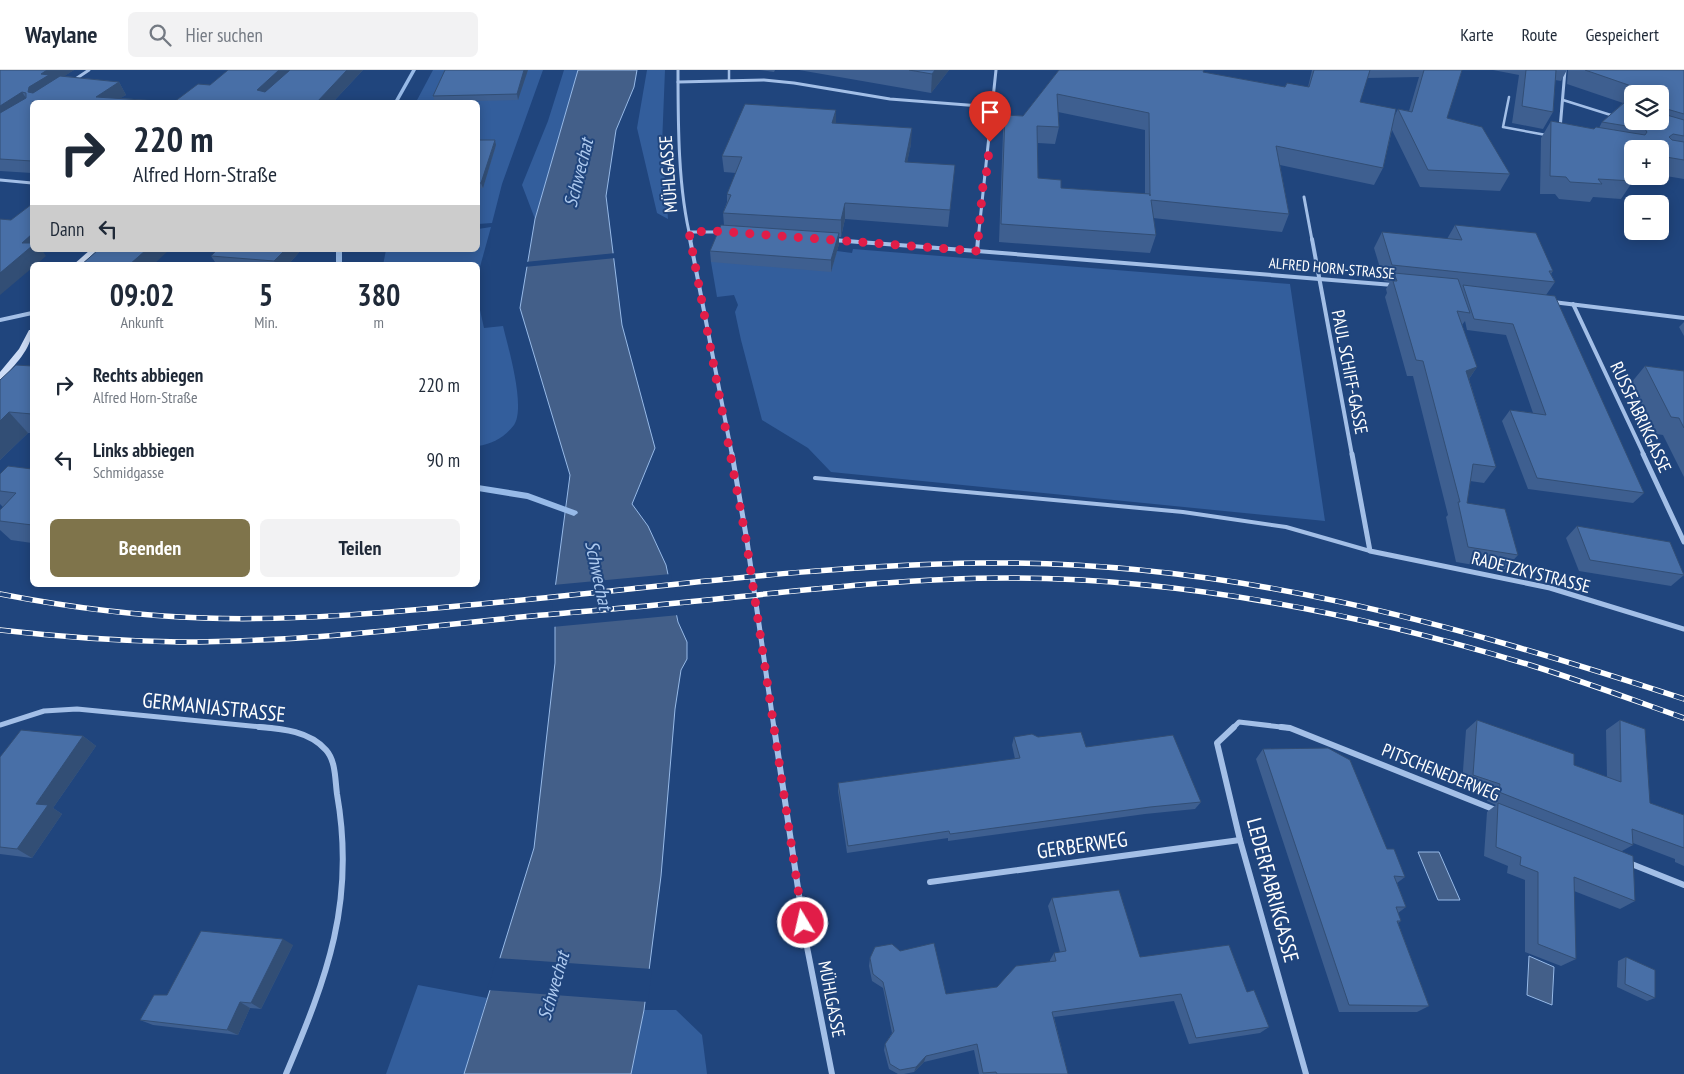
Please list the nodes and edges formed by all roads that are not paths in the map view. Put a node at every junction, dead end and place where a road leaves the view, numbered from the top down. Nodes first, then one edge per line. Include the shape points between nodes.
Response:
1 (89, 70) edge
2 (678, 70) edge
3 (729, 70) edge
4 (996, 70) edge
5 (1565, 70) edge
6 (729, 80) junction
7 (678, 82) junction
8 (64, 86) edge
9 (1509, 96) dead end
10 (1563, 100) junction
11 (993, 107) junction
12 (1619, 117) edge
13 (1550, 136) edge
14 (1559, 137) edge
15 (0, 180) edge
16 (30, 183) edge
17 (1304, 197) dead end
18 (689, 232) junction
19 (734, 232) edge
20 (832, 240) edge
21 (977, 251) junction
22 (92, 252) edge
23 (80, 262) edge
24 (1319, 278) junction
25 (1394, 286) edge
26 (1545, 301) edge
27 (1573, 304) junction
28 (30, 313) edge
29 (1684, 318) edge
30 (0, 320) edge
31 (30, 336) edge
32 (0, 377) edge
33 (815, 478) dead end
34 (1684, 542) edge
35 (1370, 551) junction
36 (1684, 629) edge
37 (1239, 722) joint
38 (0, 725) edge
39 (1501, 812) edge
40 (1240, 840) junction
41 (1620, 859) edge
42 (930, 882) dead end
43 (1684, 885) edge
44 (286, 1074) edge
45 (832, 1074) edge
46 (1306, 1074) edge

1 - 8 street
2 - 7 street, MÜHLGASSE
3 - 6 lane
4 - 11 street
5 - 10 street
6 - 7 street
6 - 11 street via 794,83 890,99
7 - 18 street, MÜHLGASSE via 685,217
9 - 13 lane via 1503,127
10 - 12 lane
10 - 14 street
11 - 21 street
15 - 16 street
17 - 24 street, PAUL SCHIFF-GASSE
18 - 19 street
18 - 45 street, MÜHLGASSE via 746,539 796,884
20 - 21 street, ALFRED HORN-STRASSE
21 - 24 street, ALFRED HORN-STRASSE
22 - 23 street
24 - 25 street, ALFRED HORN-STRASSE
24 - 35 street, PAUL SCHIFF-GASSE
26 - 27 street
27 - 29 street
27 - 34 street, RUSSFABRIKGASSE
28 - 30 street
31 - 32 street
33 - 35 lane via 1183,512 1286,528
35 - 36 street, RADETZKYSTRASSE via 1550,588
37 - 39 street, PITSCHENEDERWEG via 1290,728
37 - 40 street, LEDERFABRIKGASSE via 1217,743
38 - 44 street, GERMANIASTRASSE via 44,711 87,710 291,730 315,740 329,755 342,812 344,850 340,911 332,952
40 - 42 street, GERBERWEG
40 - 46 street, LEDERFABRIKGASSE
41 - 43 street

